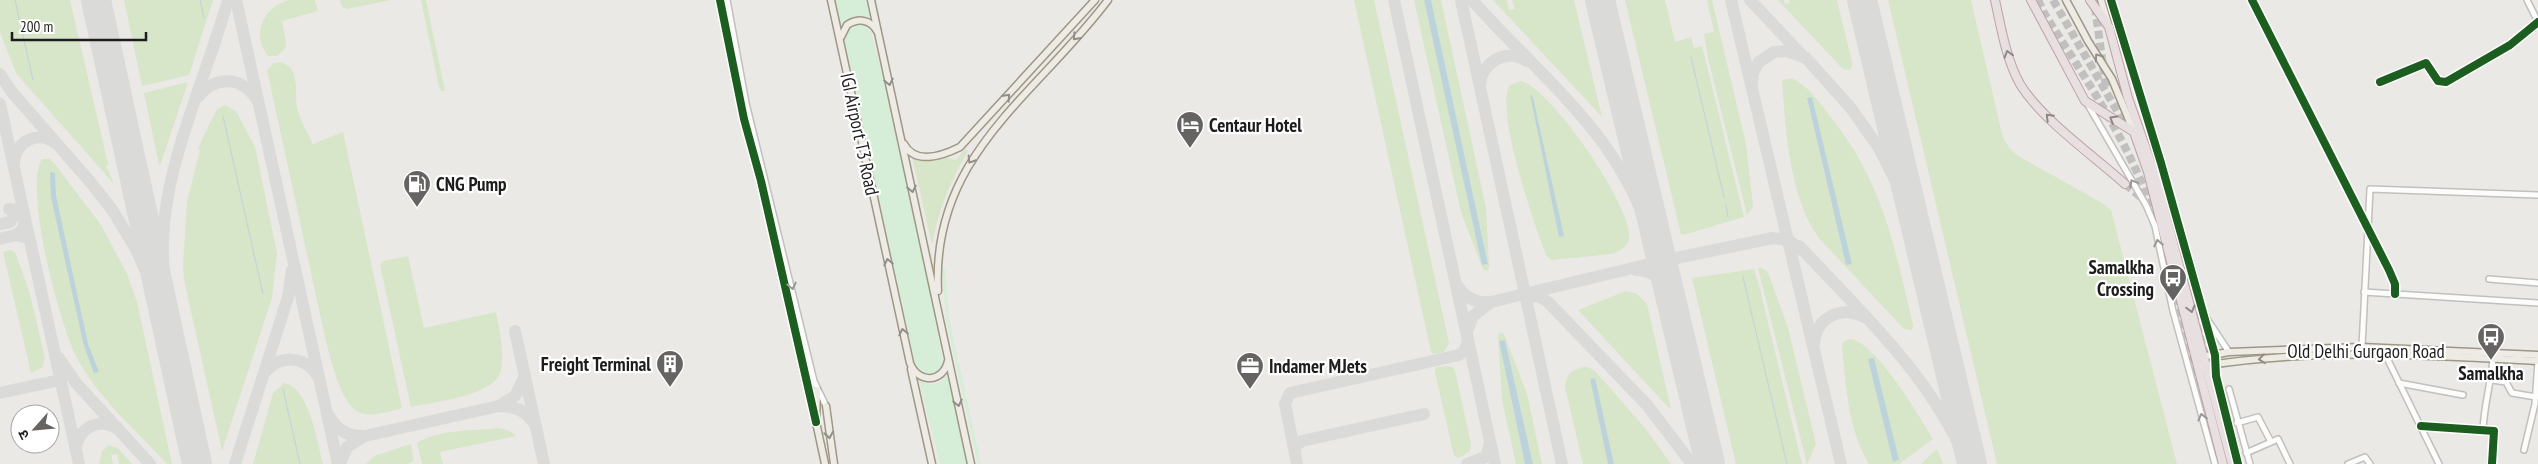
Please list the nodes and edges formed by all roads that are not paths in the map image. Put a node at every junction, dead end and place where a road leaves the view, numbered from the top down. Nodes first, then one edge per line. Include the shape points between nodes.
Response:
1 (720, 0) edge
2 (727, 0) edge
3 (832, 0) edge
4 (871, 0) edge
5 (1095, 0) edge
6 (1108, 0) edge
7 (1995, 0) edge
8 (2031, 0) edge
9 (2066, 0) edge
10 (2090, 0) edge
11 (2101, 0) edge
12 (2110, 0) edge
13 (2252, 0) edge
14 (2527, 0) edge
15 (2538, 22) edge
16 (2109, 27) junction
17 (879, 35) junction
18 (841, 43) junction
19 (2380, 82) dead end
20 (2087, 103) junction
21 (2134, 132) junction
22 (902, 141) junction
23 (2125, 184) tunnel mouth
24 (2538, 195) edge
25 (2367, 228) junction
26 (2489, 279) dead end
27 (2538, 283) edge
28 (2364, 292) junction
29 (2395, 294) junction
30 (2199, 304) junction
31 (2538, 304) edge
32 (939, 312) junction
33 (2362, 347) junction
34 (2387, 351) junction
35 (2228, 352) junction
36 (948, 355) junction
37 (2215, 355) junction
38 (2538, 355) edge
39 (2204, 356) junction
40 (2195, 358) junction
41 (2493, 359) junction
42 (2538, 361) edge
43 (910, 363) junction
44 (2216, 364) junction
45 (2206, 366) junction
46 (2197, 367) junction
47 (2492, 380) junction
48 (2400, 383) junction
49 (2229, 389) dead end
50 (817, 390) junction
51 (2463, 395) dead end
52 (2536, 402) edge
53 (826, 406) joint
54 (816, 422) junction
55 (2237, 423) junction
56 (2421, 426) junction
57 (2483, 430) junction
58 (2271, 442) junction
59 (2524, 450) dead end
60 (2246, 453) junction
61 (825, 464) edge
62 (834, 464) edge
63 (932, 464) edge
64 (971, 464) edge
65 (2215, 464) edge
66 (2223, 464) edge
67 (2232, 464) edge
68 (2238, 464) edge
69 (2250, 464) edge
70 (2290, 464) edge
71 (2348, 464) edge
72 (2370, 464) edge
73 (2439, 464) edge
74 (2492, 464) edge

1 - 54 street via 744,119
2 -> 50 street via 746,103
3 - 18 main road, IGI Airport T3 Road
4 - 17 main road
22 -> 5 main road via 908,151 921,157 960,147
6 -> 32 main road via 992,131 960,179 946,214 938,254
23 -> 7 highway via 2030,98 2012,67
8 - 20 highway
21 -> 9 main road via 2112,79
10 - 16 highway
11 - 16 main road
12 - 30 street via 2161,162
13 - 25 street
14 - 15 street
15 - 19 street via 2510,45 2446,82 2438,81 2426,62
16 -> 39 highway via 2135,121 2154,171
17 - 18 main road via 872,24 859,20 843,30
17 -> 22 main road
43 -> 18 main road, IGI Airport T3 Road
21 -> 20 highway
65 -> 20 street via 2173,311 2155,226
21 - 40 highway via 2148,172
22 -> 32 main road
24 - 25 street via 2372,189 2369,192
25 - 28 street
25 - 29 street via 2390,270
26 - 27 street
28 - 29 street
28 - 33 street
29 - 31 street
30 - 35 street
30 - 37 street
32 - 36 main road
33 - 34 main road, Old Delhi Gurgaon Road
33 - 35 main road, Old Delhi Gurgaon Road
34 - 38 main road, Old Delhi Gurgaon Road
34 - 41 main road, Old Delhi Gurgaon Road
34 -> 44 main road, Old Delhi Gurgaon Road
34 - 48 street
35 - 37 main road, Old Delhi Gurgaon Road
36 - 43 main road via 944,372 933,379 916,374
36 -> 64 main road
37 - 39 main road, Old Delhi Gurgaon Road
37 - 44 street
39 - 40 main road, Old Delhi Gurgaon Road
39 - 45 highway
40 - 46 highway
41 - 42 main road, Old Delhi Gurgaon Road
41 - 47 street
42 - 52 street
43 - 63 main road
44 - 45 main road, Old Delhi Gurgaon Road
44 - 68 street via 2216,376
45 - 46 main road, Old Delhi Gurgaon Road
45 - 67 highway
46 - 66 highway
47 - 52 street via 2506,383 2512,393
47 - 57 street via 2484,409
48 - 51 street
48 - 56 street
49 - 55 street
50 - 53 street
50 - 54 main road
52 - 59 street
53 -> 62 main road
54 - 61 main road
55 - 58 street via 2258,416
55 - 60 street
56 - 57 street
56 - 73 street
57 - 74 street via 2494,431
58 - 60 street
58 - 70 street via 2279,439
60 - 69 street
71 - 72 street via 2365,457

